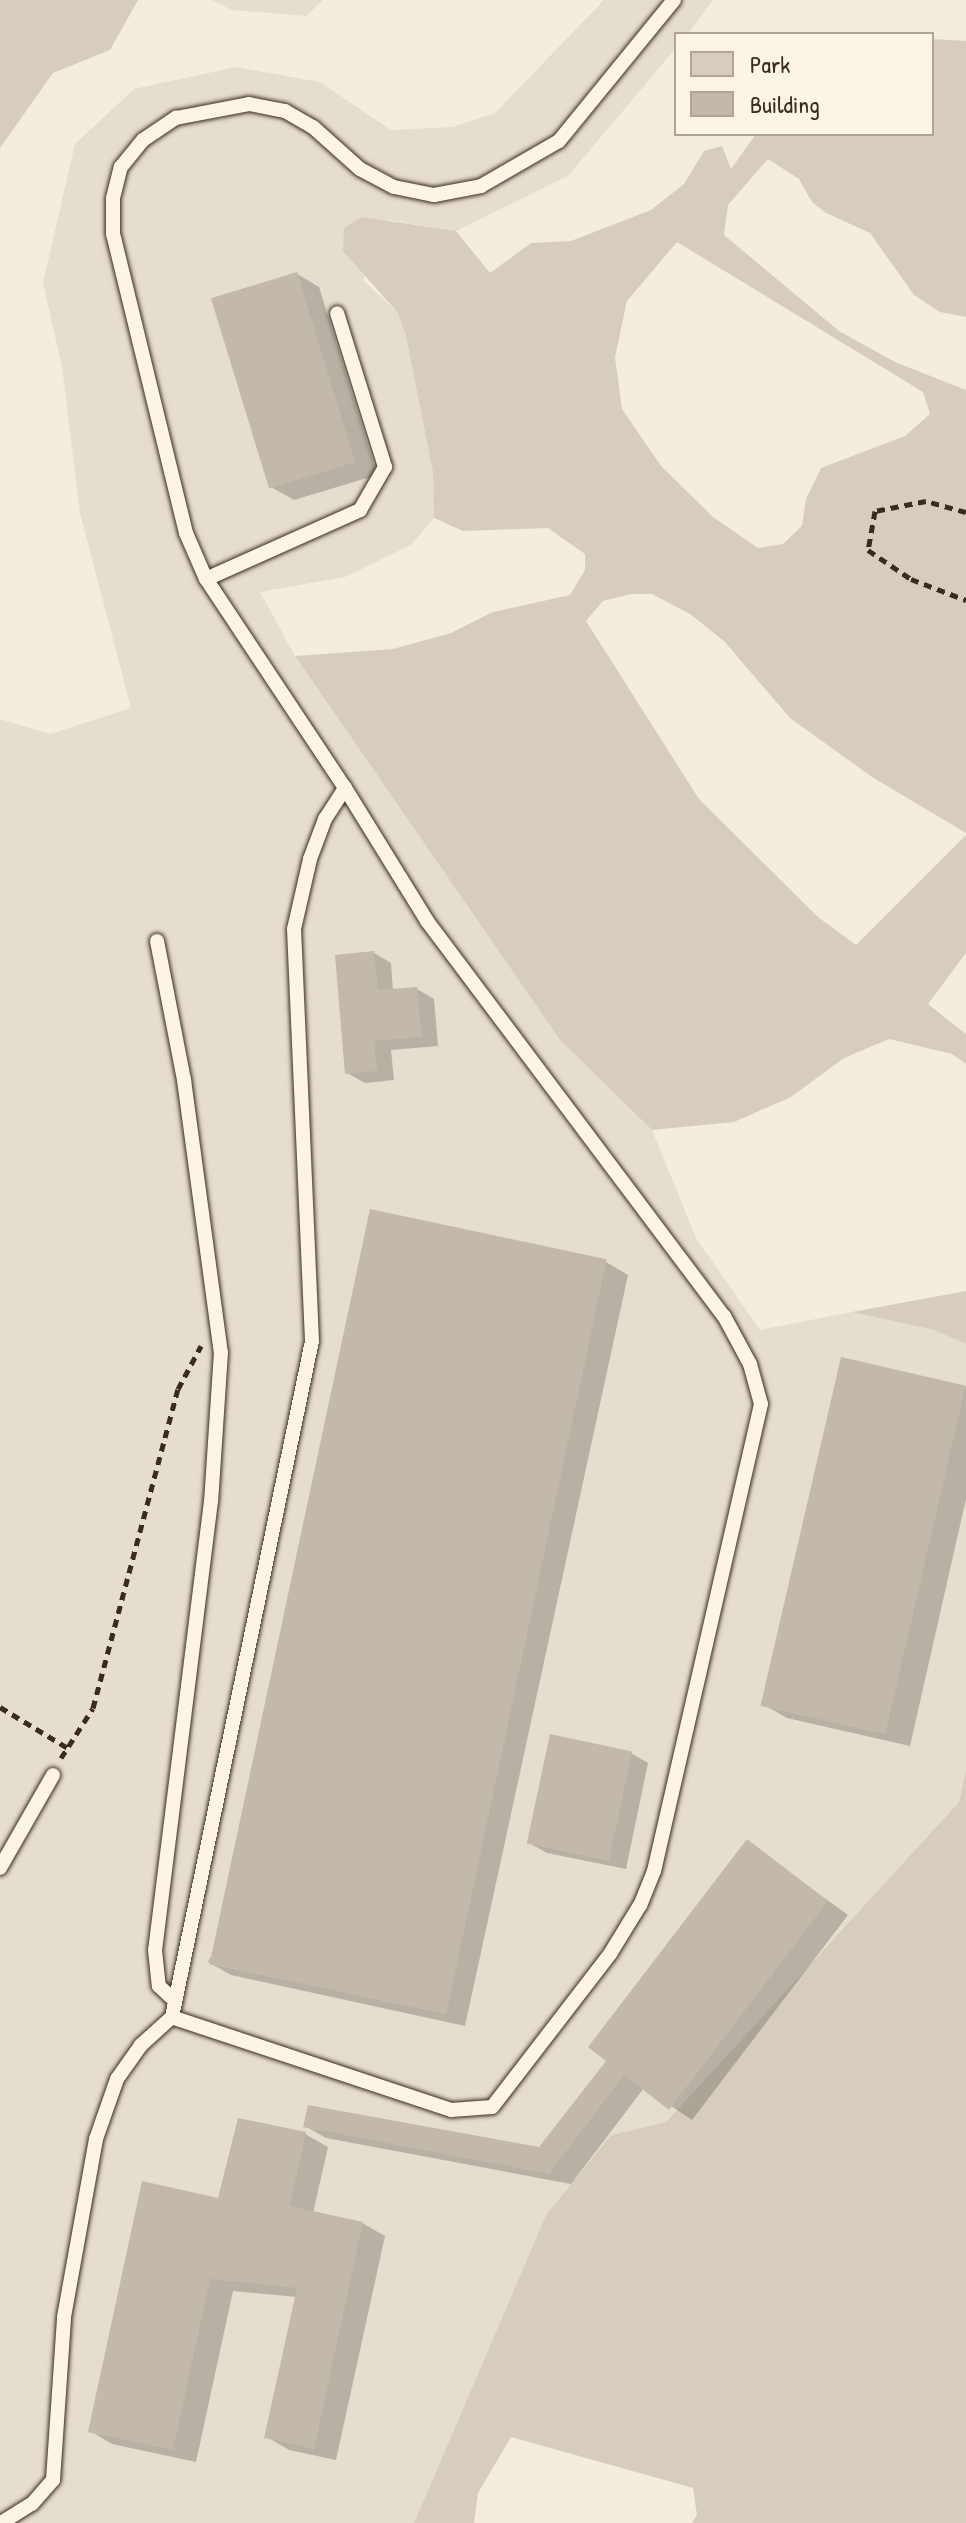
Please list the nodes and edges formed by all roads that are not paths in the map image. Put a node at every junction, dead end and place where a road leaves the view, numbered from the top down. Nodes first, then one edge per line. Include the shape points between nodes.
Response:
1 (674, 0) edge
2 (337, 313) dead end
3 (206, 579) junction
4 (345, 788) junction
5 (157, 941) dead end
6 (55, 1770) road end
7 (0, 1868) edge
8 (175, 2001) junction
9 (172, 2017) junction
10 (1, 2523) edge

1 - 3 lane via 559,141 481,186 434,195 394,187 360,169 313,127 285,111 249,104 176,118 143,140 121,167 113,198 115,245 186,533
2 - 3 lane via 385,467 360,510
3 - 4 lane
4 - 8 lane via 325,819 310,859 294,929 312,1341
4 - 9 lane via 427,921 724,1316 750,1364 761,1404 654,1871 610,1954 492,2107 451,2110
5 - 8 lane via 184,1080 221,1352 211,1501 155,1950 159,1986
6 - 7 lane
8 - 9 lane
9 - 10 lane via 141,2045 117,2079 96,2139 64,2317 53,2480 32,2504

